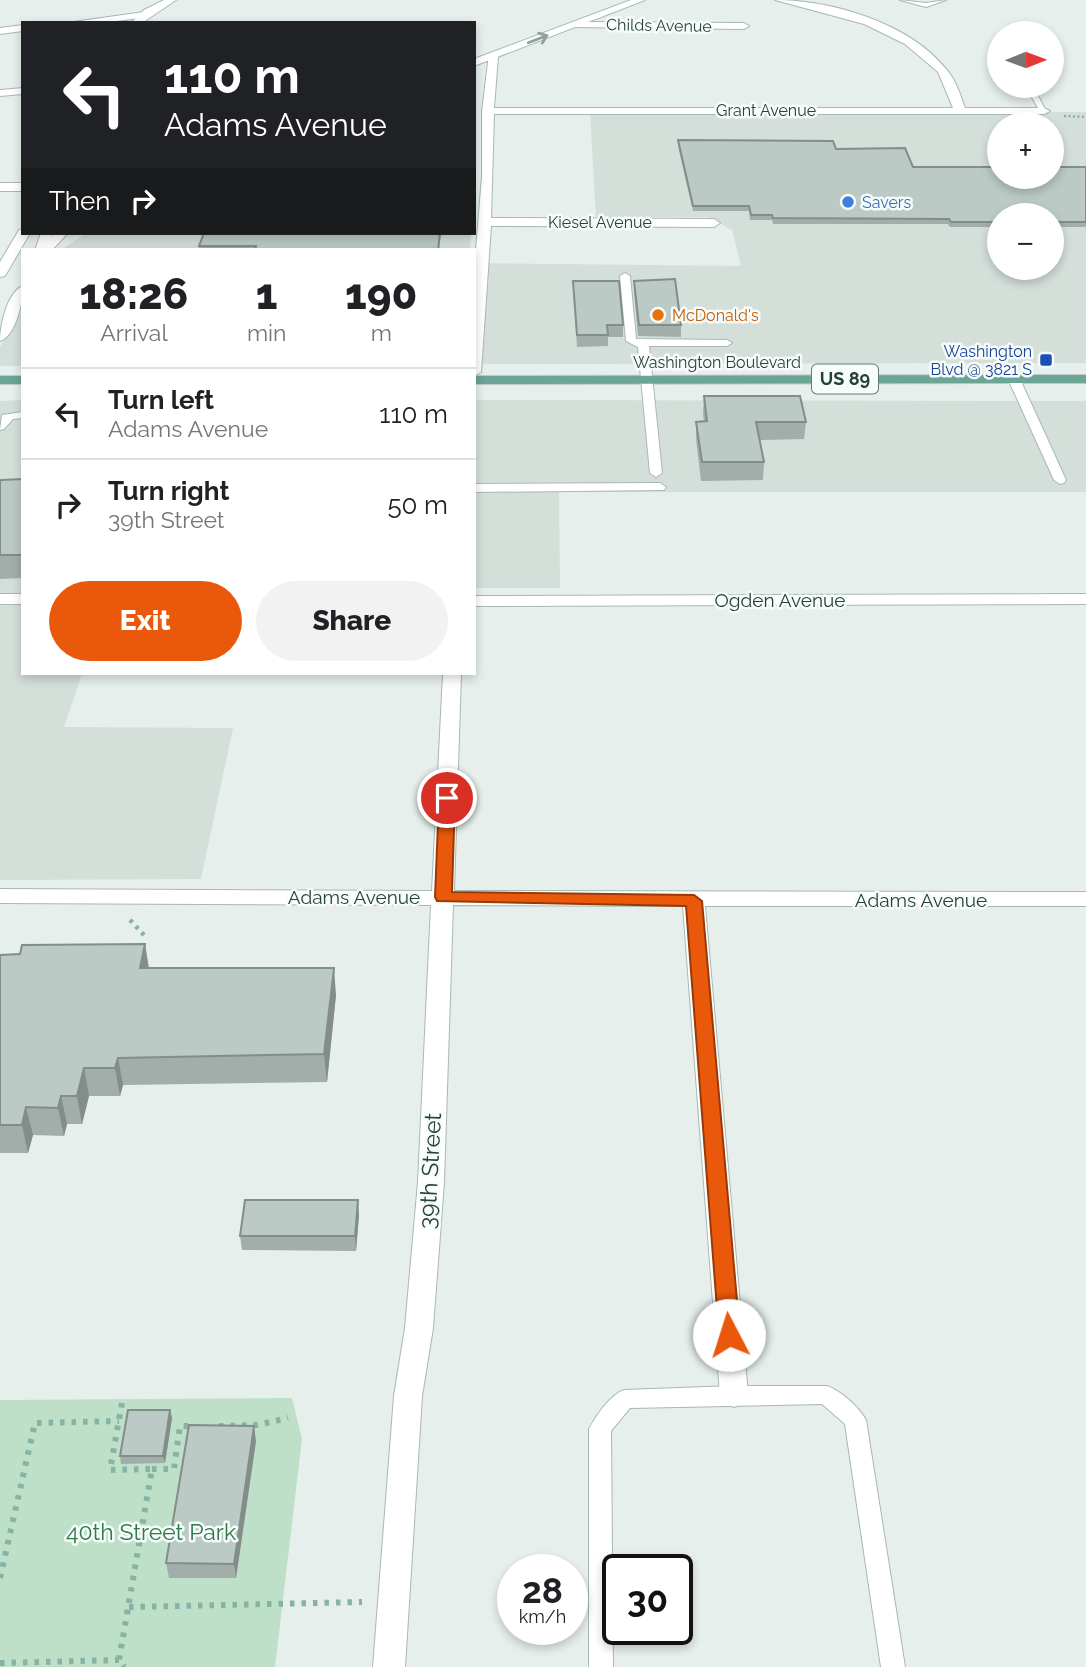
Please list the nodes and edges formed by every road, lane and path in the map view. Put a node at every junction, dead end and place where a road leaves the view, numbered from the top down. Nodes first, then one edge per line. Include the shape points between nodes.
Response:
1 (172, 0) edge
2 (640, 0) edge
3 (780, 0) edge
4 (904, 0) edge
5 (942, 0) edge
6 (140, 19) edge
7 (106, 21) edge
8 (574, 25) junction
9 (744, 26) dead end
10 (21, 28) edge
11 (0, 31) edge
12 (493, 56) junction
13 (476, 62) edge
14 (21, 91) edge
15 (0, 93) edge
16 (1036, 98) edge
17 (960, 110) junction
18 (488, 111) junction
19 (1044, 111) joint
20 (1064, 116) edge
21 (1086, 117) edge
22 (0, 187) edge
23 (21, 187) edge
24 (485, 222) junction
25 (714, 223) dead end
26 (23, 235) edge
27 (60, 235) edge
28 (46, 248) edge
29 (0, 273) edge
30 (625, 276) dead end
31 (21, 294) edge
32 (0, 337) edge
33 (636, 343) junction
34 (727, 343) dead end
35 (476, 345) edge
36 (648, 379) junction
37 (1014, 379) junction
38 (1086, 379) edge
39 (0, 380) edge
40 (21, 380) edge
41 (476, 380) edge
42 (21, 415) edge
43 (0, 427) edge
44 (656, 473) dead end
45 (1060, 480) dead end
46 (660, 487) dead end
47 (476, 488) edge
48 (0, 599) edge
49 (21, 599) edge
50 (1086, 600) edge
51 (476, 601) edge
52 (452, 675) edge
53 (0, 896) edge
54 (443, 897) junction
55 (1086, 899) edge
56 (694, 901) junction
57 (734, 1395) junction
58 (122, 1403) dead end
59 (288, 1418) dead end
60 (119, 1421) junction
61 (152, 1469) junction
62 (0, 1578) edge
63 (394, 1600) junction
64 (129, 1607) junction
65 (0, 1663) edge
66 (122, 1664) edge
67 (389, 1667) edge
68 (601, 1667) edge
69 (894, 1667) edge

1 - 6 street
2 - 8 street
3 - 17 street via 868,23 927,54 944,73
4 - 5 lane via 926,5
6 - 7 street
8 - 9 street, Childs Avenue
12 -> 8 street
10 - 11 street
12 - 13 street
12 - 18 street
14 - 15 street
16 - 19 lane
17 - 18 street, Grant Avenue
17 - 19 street, Grant Avenue
18 - 24 street
20 - 21 path
22 - 23 street
24 - 25 street, Kiesel Avenue
24 - 35 street
26 - 29 street
27 - 28 street
30 - 33 lane via 631,341
31 - 32 street
33 - 34 lane
33 - 36 lane via 643,345
36 - 37 main road, Washington Boulevard / US 89
36 - 41 main road, Washington Boulevard / US 89
36 - 44 lane
37 - 38 main road, Washington Boulevard / US 89
37 - 45 lane
39 - 40 main road
42 - 43 lane via 10,415
46 - 47 lane
48 - 49 street
50 - 51 street, Ogden Avenue
52 - 54 street, 39th Street
53 - 54 street, Adams Avenue
54 - 56 street, Adams Avenue
54 - 63 street, 39th Street via 431,1182 419,1328 408,1396
55 - 56 street, Adams Avenue
56 - 57 street
57 - 68 lane via 624,1399 600,1429
57 - 69 lane via 827,1395 855,1420
58 - 60 path
59 - 61 path via 257,1425 180,1426 174,1469
60 - 61 path via 110,1470
60 - 62 path via 35,1423
61 - 64 path
63 - 64 path
63 - 67 street, 39th Street
64 - 66 path
65 - 66 path

